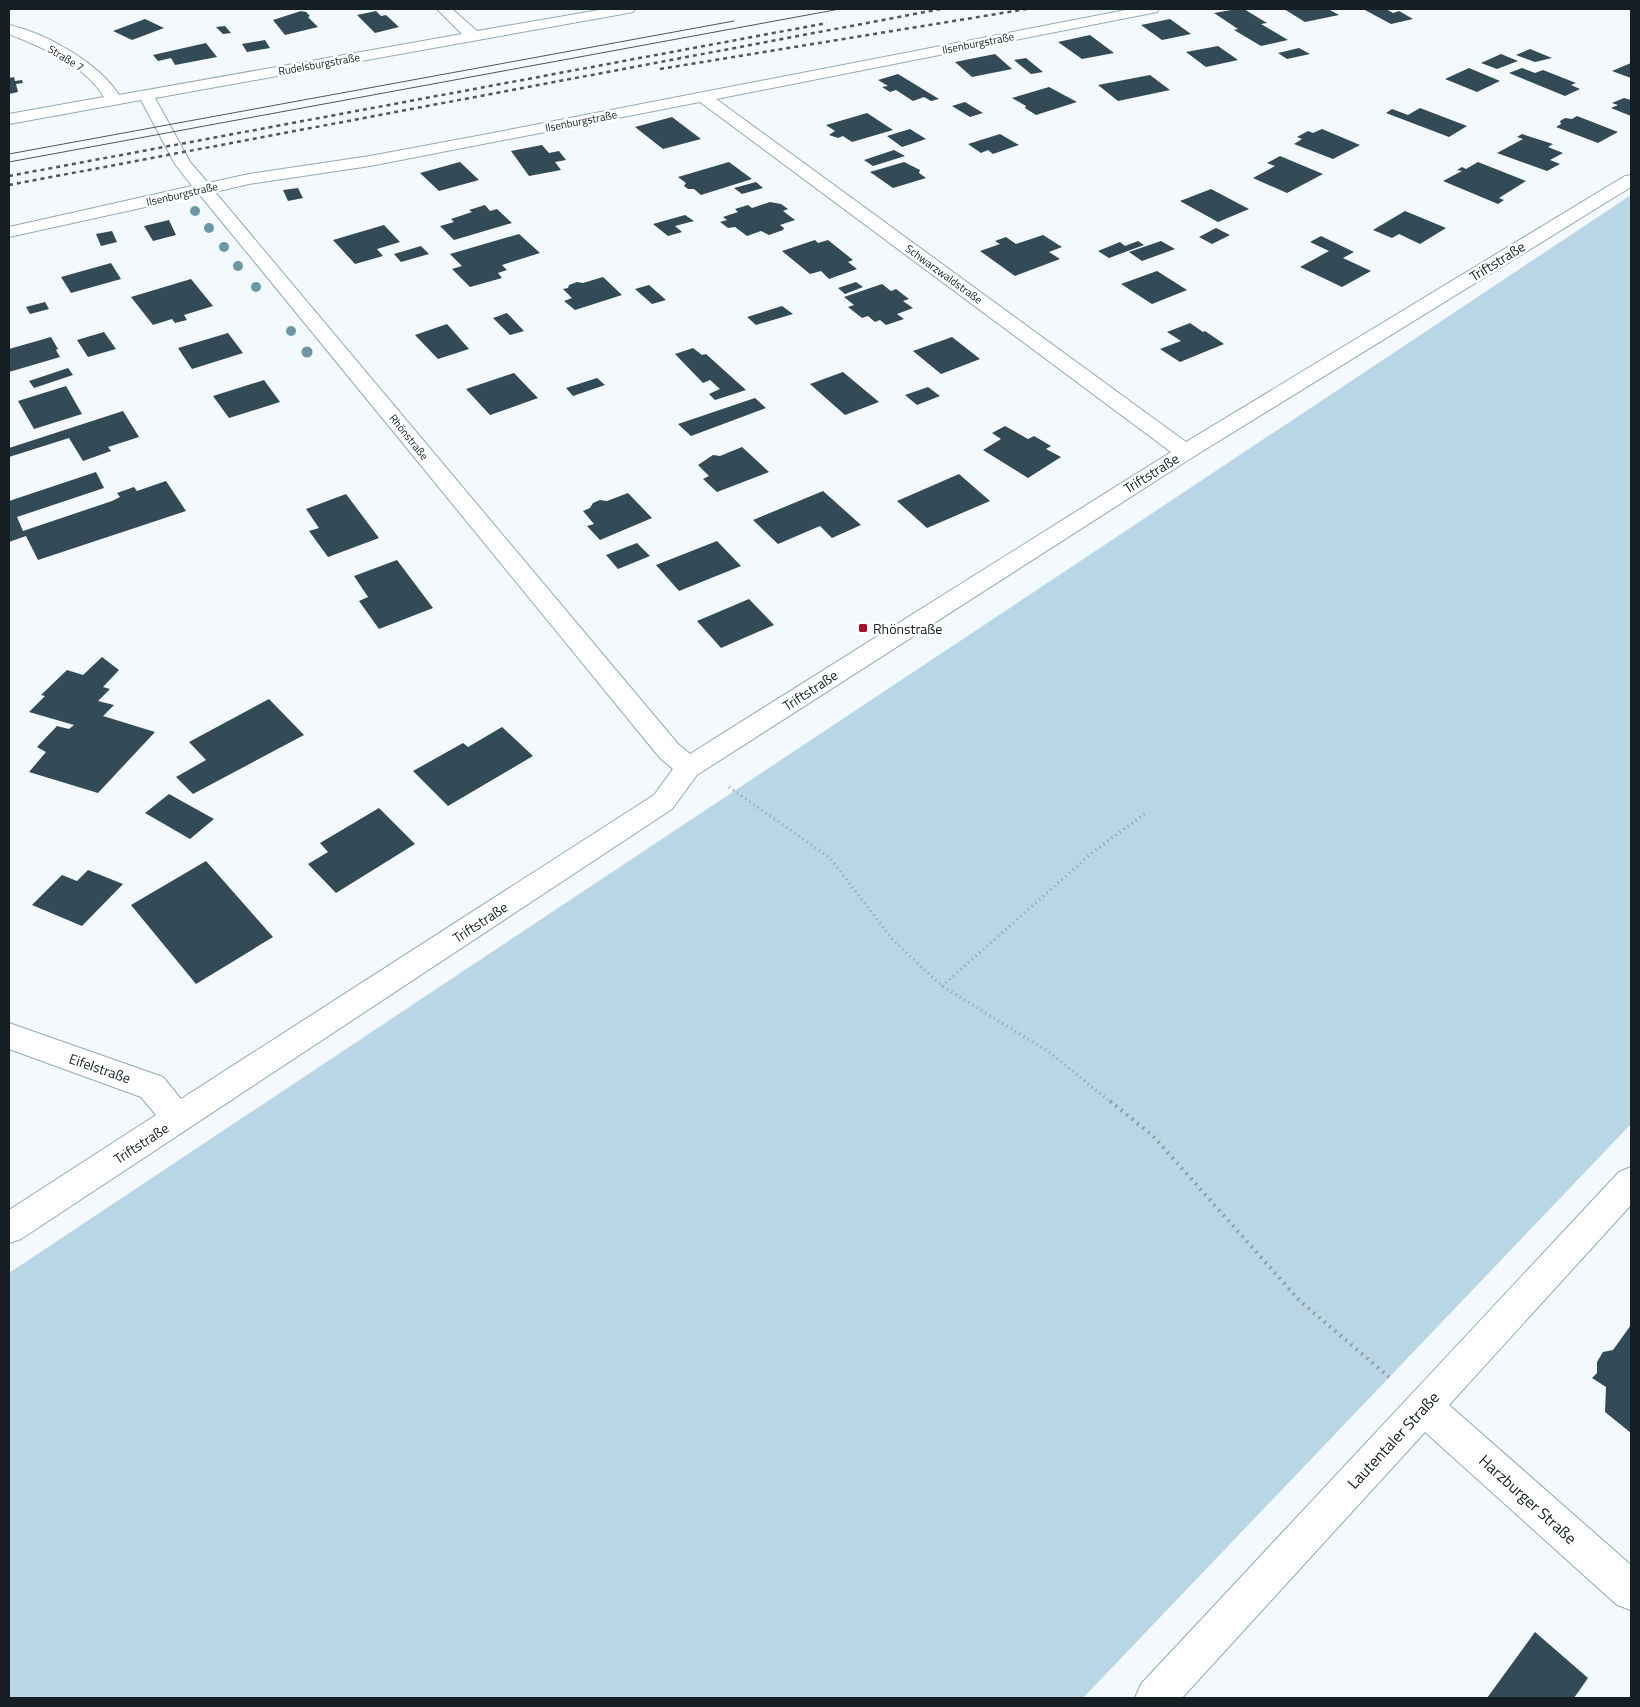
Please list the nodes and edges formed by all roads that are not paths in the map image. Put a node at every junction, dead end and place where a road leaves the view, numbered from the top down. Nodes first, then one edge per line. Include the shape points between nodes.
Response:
1 (444, 9) edge
2 (628, 9) edge
3 (1152, 9) edge
4 (9, 29) edge
5 (473, 36) junction
6 (146, 95) junction
7 (703, 97) junction
8 (114, 100) junction
9 (9, 119) edge
10 (1631, 180) edge
11 (204, 189) junction
12 (9, 232) edge
13 (1185, 452) junction
14 (688, 768) junction
15 (9, 1036) edge
16 (178, 1119) junction
17 (1631, 1182) edge
18 (9, 1228) edge
19 (1424, 1407) junction
20 (1631, 1591) edge
21 (1155, 1698) edge

1 - 5 street
2 - 5 street, Rudelsburgstraße
3 - 7 street, Ilsenburgstraße
4 - 8 street, Straße 7 via 75,61 101,81
5 - 6 street, Rudelsburgstraße
6 - 8 street, Rudelsburgstraße
6 - 11 street, Rhönstraße via 183,164
7 - 11 street, Ilsenburgstraße via 479,141
7 - 13 street, Schwarzwaldstraße
8 - 9 street, Rudelsburgstraße
10 - 13 street, Triftstraße
11 - 12 street, Ilsenburgstraße
11 - 14 street, Rhönstraße via 656,736
13 - 14 street, Triftstraße
14 - 16 street, Triftstraße via 662,802
15 - 16 street, Eifelstraße via 152,1087
16 - 18 street, Triftstraße
17 - 19 street, Lautentaler Straße
19 - 20 street, Harzburger Straße
19 - 21 street, Lautentaler Straße

